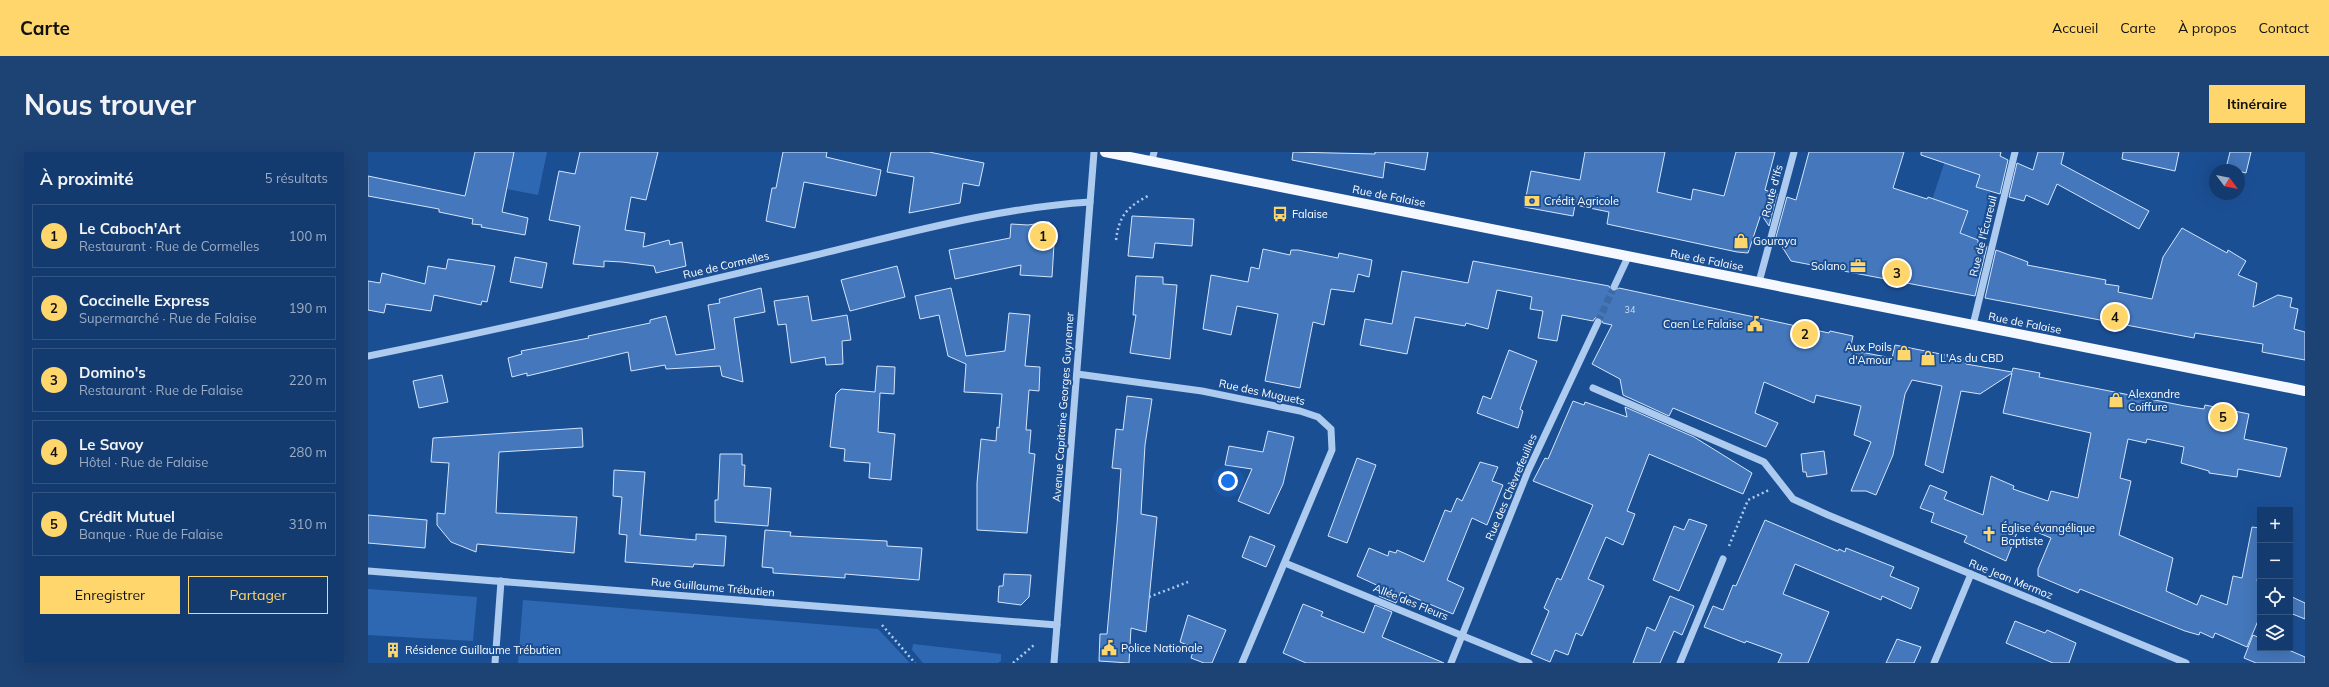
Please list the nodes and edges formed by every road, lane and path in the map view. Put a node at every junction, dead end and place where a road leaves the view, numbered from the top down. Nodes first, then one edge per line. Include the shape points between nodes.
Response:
1 (1094, 152) edge
2 (1105, 152) edge
3 (1794, 152) edge
4 (2015, 152) edge
5 (1153, 157) edge
6 (1148, 196) dead end
7 (1090, 202) junction
8 (1116, 240) dead end
9 (1628, 256) junction
10 (1759, 282) junction
11 (1614, 287) tunnel mouth
12 (1598, 322) tunnel mouth
13 (1973, 325) junction
14 (368, 356) edge
15 (1077, 374) junction
16 (1594, 388) dead end
17 (2305, 391) edge
18 (1784, 488) junction
19 (1723, 560) joint
20 (1285, 563) junction
21 (368, 571) edge
22 (1971, 574) junction
23 (500, 581) junction
24 (1188, 582) dead end
25 (1149, 597) dead end
26 (892, 612) junction
27 (1057, 626) junction
28 (1462, 635) junction
29 (1034, 645) dead end
30 (1935, 660) edge
31 (495, 663) edge
32 (915, 663) edge
33 (1012, 663) edge
34 (1054, 663) edge
35 (1242, 663) edge
36 (1451, 663) edge
37 (1529, 663) edge
38 (1680, 663) edge
39 (2186, 663) edge

1 - 7 street, Avenue Capitaine Georges Guynemer
2 - 5 main road, Rue de Falaise
3 - 10 street, Route d'Ifs
4 - 13 street, Rue de l'Écureuil
5 - 9 main road, Rue de Falaise
6 - 8 path via 1124,213 1118,225
7 - 14 street, Rue de Cormelles via 1045,206 915,232 498,330
7 - 15 street, Avenue Capitaine Georges Guynemer
9 - 10 main road, Rue de Falaise
9 - 11 street
10 - 13 main road, Rue de Falaise
12 - 28 street, Rue des Chèvrefeuilles via 1528,471
13 - 17 main road, Rue de Falaise
15 - 20 street, Rue des Muguets via 1202,391 1300,410 1325,422 1331,429 1332,450
15 - 27 street, Avenue Capitaine Georges Guynemer
16 - 18 street, Rue Jean Mermoz via 1764,462
18 - 19 path via 1764,491 1748,500
18 - 22 street, Rue Jean Mermoz via 1794,499 1828,515
19 - 38 street
20 - 28 street, Allée des Fleurs
20 - 35 street, Rue des Muguets
21 - 23 street, Rue Guillaume Trébutien
22 - 30 street
22 - 39 street, Rue Jean Mermoz
23 - 26 street, Rue Guillaume Trébutien
23 - 31 street
24 - 25 path
26 - 27 street, Rue Guillaume Trébutien
26 - 32 path via 878,621
27 - 34 street, Avenue Capitaine Georges Guynemer
28 - 36 street, Rue des Chèvrefeuilles
28 - 37 street, Allée des Fleurs
29 - 33 path

